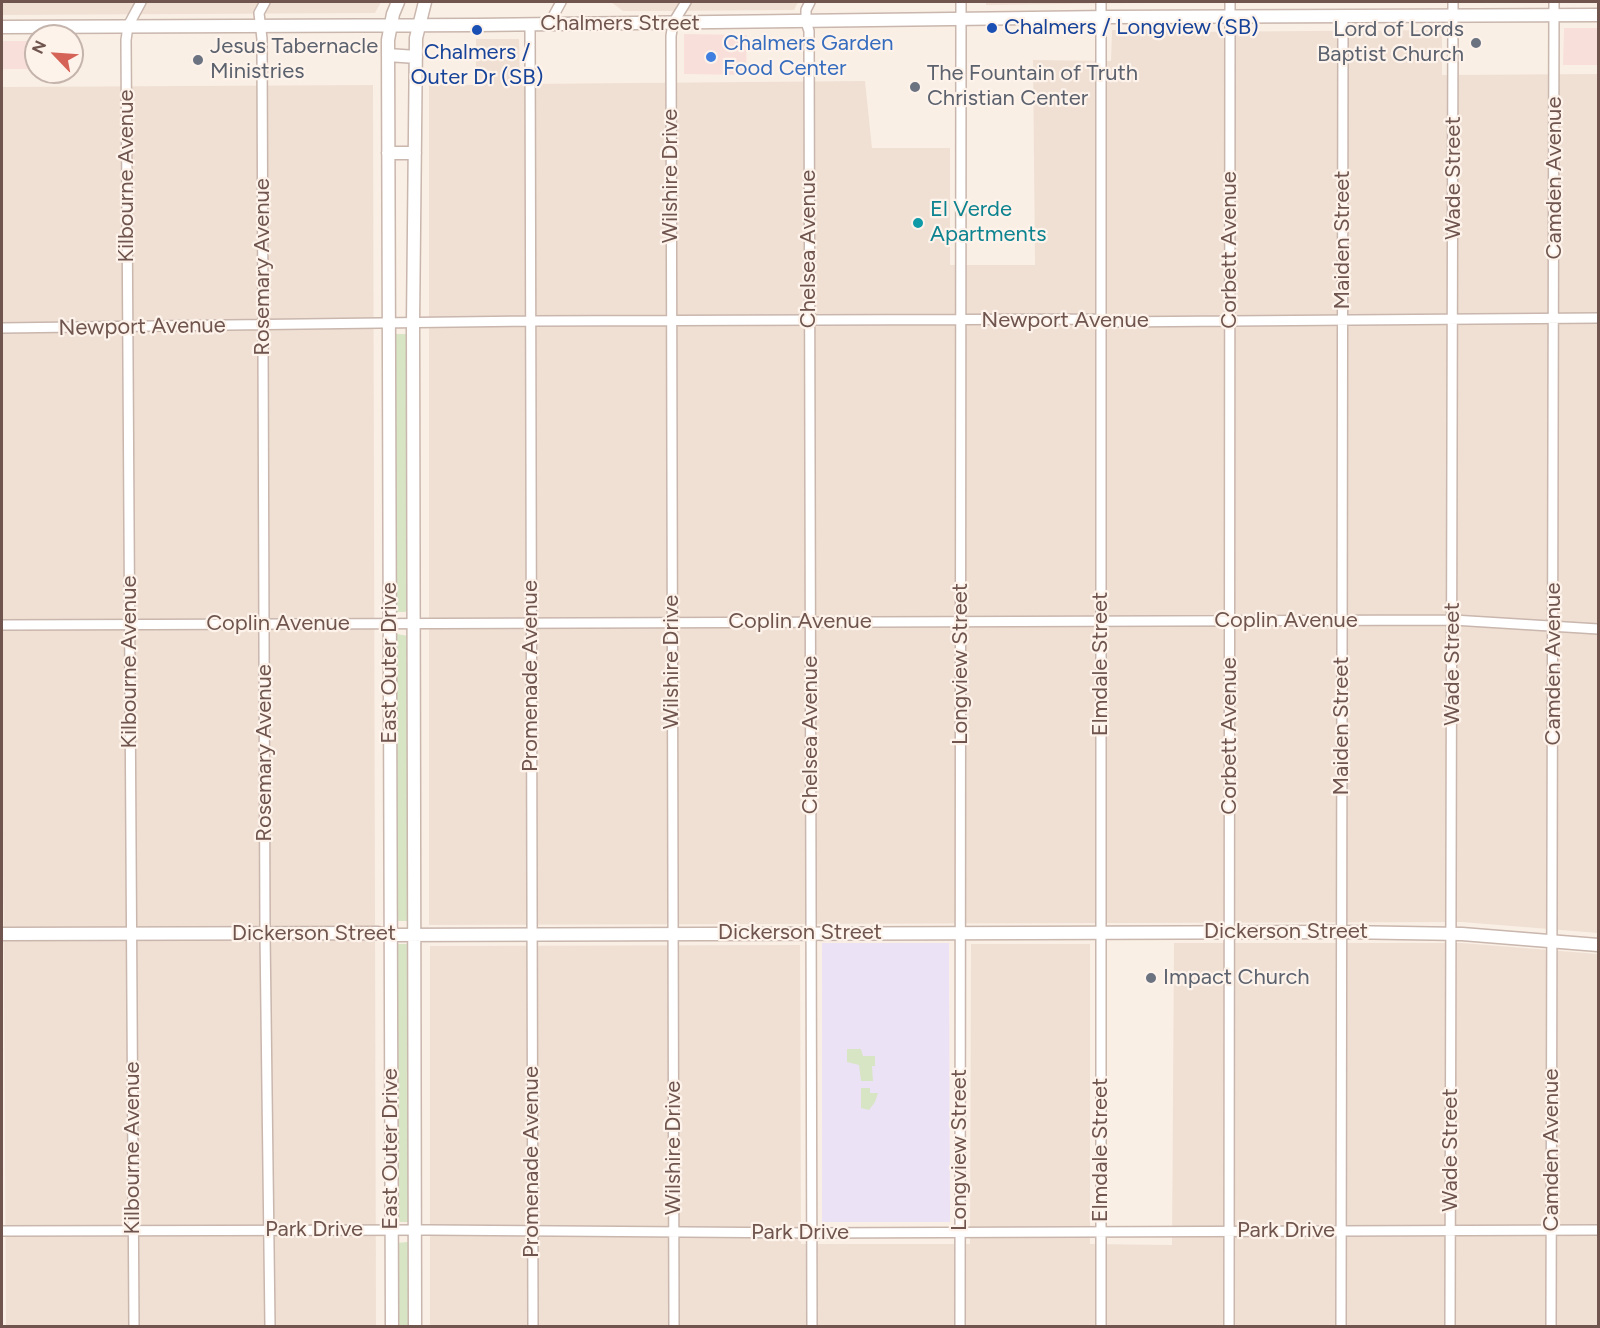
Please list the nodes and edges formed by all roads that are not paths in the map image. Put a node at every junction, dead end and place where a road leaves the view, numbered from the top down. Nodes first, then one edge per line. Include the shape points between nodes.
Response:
1 (141, 2) edge
2 (266, 2) edge
3 (398, 2) edge
4 (424, 2) edge
5 (561, 2) edge
6 (686, 2) edge
7 (810, 2) edge
8 (961, 2) edge
9 (1101, 2) edge
10 (1230, 2) edge
11 (1554, 2) edge
12 (1452, 5) edge
13 (1554, 15) junction
14 (1599, 15) edge
15 (1343, 17) junction
16 (1101, 18) junction
17 (1231, 18) junction
18 (961, 20) junction
19 (806, 22) junction
20 (391, 24) junction
21 (549, 24) junction
22 (673, 24) junction
23 (418, 25) junction
24 (530, 25) junction
25 (128, 26) junction
26 (260, 26) junction
27 (2, 27) edge
28 (388, 55) junction
29 (416, 57) junction
30 (388, 153) junction
31 (415, 153) junction
32 (1454, 318) junction
33 (1554, 318) junction
34 (1599, 318) edge
35 (1101, 319) junction
36 (1343, 319) junction
37 (1230, 320) junction
38 (531, 321) junction
39 (671, 321) junction
40 (809, 321) junction
41 (961, 321) junction
42 (413, 323) junction
43 (390, 324) junction
44 (263, 325) junction
45 (129, 327) junction
46 (2, 328) edge
47 (1342, 620) junction
48 (1453, 620) junction
49 (1230, 621) junction
50 (531, 622) junction
51 (672, 622) junction
52 (810, 622) junction
53 (960, 622) junction
54 (1101, 622) junction
55 (390, 623) junction
56 (414, 623) junction
57 (264, 624) junction
58 (2, 625) edge
59 (130, 625) junction
60 (1554, 626) junction
61 (1599, 629) edge
62 (961, 932) junction
63 (1101, 932) junction
64 (1229, 932) junction
65 (1341, 932) junction
66 (265, 933) junction
67 (673, 933) junction
68 (812, 933) junction
69 (2, 934) edge
70 (133, 934) junction
71 (532, 934) junction
72 (1452, 934) junction
73 (389, 935) junction
74 (415, 935) junction
75 (1553, 941) junction
76 (1599, 945) edge
77 (134, 1230) junction
78 (270, 1230) junction
79 (392, 1230) junction
80 (415, 1230) junction
81 (1451, 1230) junction
82 (1552, 1230) junction
83 (1599, 1230) edge
84 (2, 1231) edge
85 (533, 1231) junction
86 (1341, 1231) junction
87 (674, 1232) junction
88 (1101, 1232) junction
89 (1229, 1232) junction
90 (812, 1233) junction
91 (960, 1233) junction
92 (134, 1326) edge
93 (270, 1326) edge
94 (392, 1326) edge
95 (415, 1326) edge
96 (533, 1326) edge
97 (674, 1326) edge
98 (812, 1326) edge
99 (960, 1326) edge
100 (1101, 1326) edge
101 (1229, 1326) edge
102 (1341, 1326) edge
103 (1450, 1326) edge
104 (1551, 1326) edge

1 - 25 street, Kilbourne Avenue
2 - 26 street, Rosemary Avenue via 259,13
3 - 20 street, East Outer Drive
4 - 23 street, East Outer Drive
5 - 21 street
6 - 22 street, Wilshire Drive
7 - 19 street, Chelsea Avenue
8 - 18 street, Longview Street
9 - 16 street, Elmdale Street
10 - 17 street, Corbett Avenue
11 - 13 street, Camden Avenue
12 - 13 street, Chalmers Street
12 - 15 street, Chalmers Street
12 - 32 street, Wade Street
13 - 14 street, Chalmers Street
13 - 33 street, Camden Avenue
15 - 17 street, Chalmers Street
15 - 36 street, Maiden Street
16 - 17 street, Chalmers Street
16 - 18 street, Chalmers Street
16 - 35 street, Elmdale Street
17 - 37 street, Corbett Avenue
18 - 19 street, Chalmers Street
18 - 41 street, Longview Street
19 - 22 street, Chalmers Street
19 - 40 street, Chelsea Avenue
20 - 23 street, Chalmers Street
20 - 26 street, Chalmers Street
20 - 28 street, East Outer Drive
21 - 22 street, Chalmers Street
21 - 24 street, Chalmers Street
22 - 39 street, Wilshire Drive
23 - 24 street, Chalmers Street
23 - 29 street, East Outer Drive
24 - 38 street, Promenade Avenue
25 - 26 street, Chalmers Street
25 - 27 street, Chalmers Street
25 - 45 street, Kilbourne Avenue
26 - 44 street, Rosemary Avenue
28 - 29 street
28 - 30 street, East Outer Drive
29 - 31 street, East Outer Drive
30 - 31 street
30 - 43 street, East Outer Drive
31 - 42 street, East Outer Drive
32 - 33 street, Newport Avenue
32 - 36 street, Newport Avenue
32 - 48 street, Wade Street
33 - 34 street, Newport Avenue
33 - 60 street, Camden Avenue
35 - 37 street, Newport Avenue
35 - 41 street, Newport Avenue
35 - 54 street, Elmdale Street
36 - 37 street, Newport Avenue
36 - 47 street, Maiden Street
37 - 49 street, Corbett Avenue
38 - 39 street, Newport Avenue
38 - 42 street, Newport Avenue
38 - 50 street, Promenade Avenue
39 - 40 street, Newport Avenue
39 - 51 street, Wilshire Drive
40 - 41 street, Newport Avenue
40 - 52 street, Chelsea Avenue
41 - 53 street, Longview Street
42 - 43 street, Newport Avenue
42 - 56 street, East Outer Drive
43 - 44 street, Newport Avenue
43 - 55 street, East Outer Drive
44 - 45 street, Newport Avenue
44 - 57 street, Rosemary Avenue
45 - 46 street, Newport Avenue
45 - 59 street, Kilbourne Avenue
47 - 48 street, Coplin Avenue
47 - 49 street, Coplin Avenue
47 - 65 street, Maiden Street
48 - 60 street, Coplin Avenue
48 - 72 street, Wade Street
49 - 54 street, Coplin Avenue
49 - 64 street, Corbett Avenue
50 - 51 street, Coplin Avenue
50 - 56 street, Coplin Avenue
50 - 71 street, Promenade Avenue
51 - 52 street, Coplin Avenue
51 - 67 street, Wilshire Drive
52 - 53 street, Coplin Avenue
52 - 68 street, Chelsea Avenue
53 - 54 street, Coplin Avenue
53 - 62 street, Longview Street
54 - 63 street, Elmdale Street
55 - 56 street, Coplin Avenue
55 - 57 street, Coplin Avenue
55 - 73 street, East Outer Drive
56 - 74 street, East Outer Drive
57 - 59 street, Coplin Avenue
57 - 66 street, Rosemary Avenue
58 - 59 street, Coplin Avenue
59 - 70 street, Kilbourne Avenue
60 - 61 street, Coplin Avenue
60 - 75 street, Camden Avenue
62 - 63 street, Dickerson Street
62 - 68 street, Dickerson Street
62 - 91 street, Longview Street
63 - 64 street, Dickerson Street
63 - 88 street, Elmdale Street
64 - 65 street, Dickerson Street
64 - 89 street, Corbett Avenue
65 - 72 street, Dickerson Street
65 - 86 street, Maiden Street
66 - 70 street, Dickerson Street
66 - 73 street, Dickerson Street
66 - 78 street, Rosemary Avenue
67 - 68 street, Dickerson Street
67 - 71 street, Dickerson Street
67 - 87 street, Wilshire Drive
68 - 90 street, Chelsea Avenue
69 - 70 street, Dickerson Street
70 - 77 street, Kilbourne Avenue
71 - 74 street, Dickerson Street
71 - 85 street, Promenade Avenue
72 - 75 street, Dickerson Street
72 - 81 street, Wade Street
73 - 74 street, Dickerson Street
73 - 79 street, East Outer Drive
74 - 80 street, East Outer Drive
75 - 76 street, Dickerson Street
75 - 82 street, Camden Avenue
77 - 78 street, Park Drive
77 - 84 street, Park Drive
77 - 92 street, Kilbourne Avenue
78 - 79 street, Park Drive
78 - 93 street, Rosemary Avenue
79 - 80 street, Park Drive
79 - 94 street, East Outer Drive
80 - 85 street, Park Drive
80 - 95 street, East Outer Drive
81 - 82 street, Park Drive
81 - 86 street, Park Drive
81 - 103 street, Wade Street
82 - 83 street, Park Drive
82 - 104 street, Camden Avenue
85 - 87 street, Park Drive
85 - 96 street, Promenade Avenue
86 - 89 street, Park Drive
86 - 102 street, Maiden Street
87 - 90 street, Park Drive
87 - 97 street, Wilshire Drive
88 - 89 street, Park Drive
88 - 91 street, Park Drive
88 - 100 street, Elmdale Street
89 - 101 street, Corbett Avenue
90 - 91 street, Park Drive
90 - 98 street, Chelsea Avenue
91 - 99 street, Longview Street

